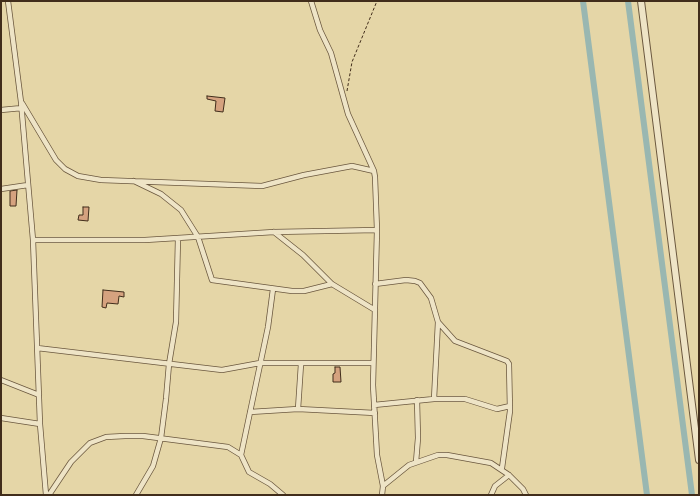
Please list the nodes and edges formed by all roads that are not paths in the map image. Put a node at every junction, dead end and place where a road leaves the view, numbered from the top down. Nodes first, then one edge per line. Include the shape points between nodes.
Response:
1 (8, 1) edge
2 (311, 1) edge
3 (641, 1) edge
4 (21, 102) junction
5 (22, 108) junction
6 (1, 110) edge
7 (374, 171) junction
8 (131, 180) junction
9 (28, 185) junction
10 (1, 189) edge
11 (377, 230) junction
12 (274, 232) junction
13 (198, 237) junction
14 (178, 238) junction
15 (33, 240) junction
16 (332, 284) junction
17 (375, 284) junction
18 (273, 289) junction
19 (375, 310) junction
20 (438, 322) junction
21 (37, 348) junction
22 (260, 363) junction
23 (373, 363) junction
24 (169, 364) junction
25 (301, 364) junction
26 (1, 380) edge
27 (39, 395) junction
28 (434, 399) junction
29 (417, 400) junction
30 (374, 405) junction
31 (510, 406) junction
32 (298, 409) junction
33 (250, 412) junction
34 (375, 412) junction
35 (1, 418) edge
36 (40, 424) junction
37 (161, 438) junction
38 (241, 456) junction
39 (699, 460) edge
40 (416, 462) junction
41 (502, 468) junction
42 (509, 475) junction
43 (383, 486) junction
44 (46, 495) edge
45 (49, 495) edge
46 (136, 495) edge
47 (283, 495) edge
48 (382, 495) edge
49 (491, 495) edge
50 (526, 495) edge

1 - 4 street
2 - 7 street via 320,30 331,53 348,114
3 - 39 street
4 - 5 street
4 - 8 street via 48,149 65,169 78,176 101,180
5 - 6 street
5 - 9 street
7 - 8 street via 352,166 262,186
7 - 11 street
8 - 13 street via 161,194 181,210
9 - 10 street
9 - 15 street
11 - 12 street
11 - 17 street
12 - 13 street
12 - 16 street via 303,255
13 - 14 street
13 - 18 street via 212,280
14 - 15 street
14 - 24 street via 176,322
15 - 21 street
16 - 18 street via 304,291
16 - 19 street
17 - 19 street
17 - 20 street via 406,280 420,283 431,298
18 - 22 street
19 - 23 street
20 - 28 street
20 - 31 street via 455,341 506,361 510,370
21 - 24 street
21 - 27 street
22 - 24 street via 222,370
22 - 25 street
22 - 33 street
23 - 25 street
23 - 30 street
24 - 37 street
25 - 32 street
26 - 27 street
27 - 36 street
28 - 29 street
28 - 31 street via 466,399 497,409
29 - 30 street
29 - 40 street
30 - 34 street
31 - 41 street
32 - 33 street
32 - 34 street
33 - 38 street
34 - 43 street via 377,455
35 - 36 street
36 - 44 street
37 - 38 street via 228,447
37 - 45 street via 106,437 90,442 71,462
37 - 46 street via 153,466
38 - 47 street via 249,472
40 - 41 street via 447,455 492,463
40 - 43 street via 401,469
41 - 42 street
42 - 49 street via 495,486
42 - 50 street
43 - 48 street

